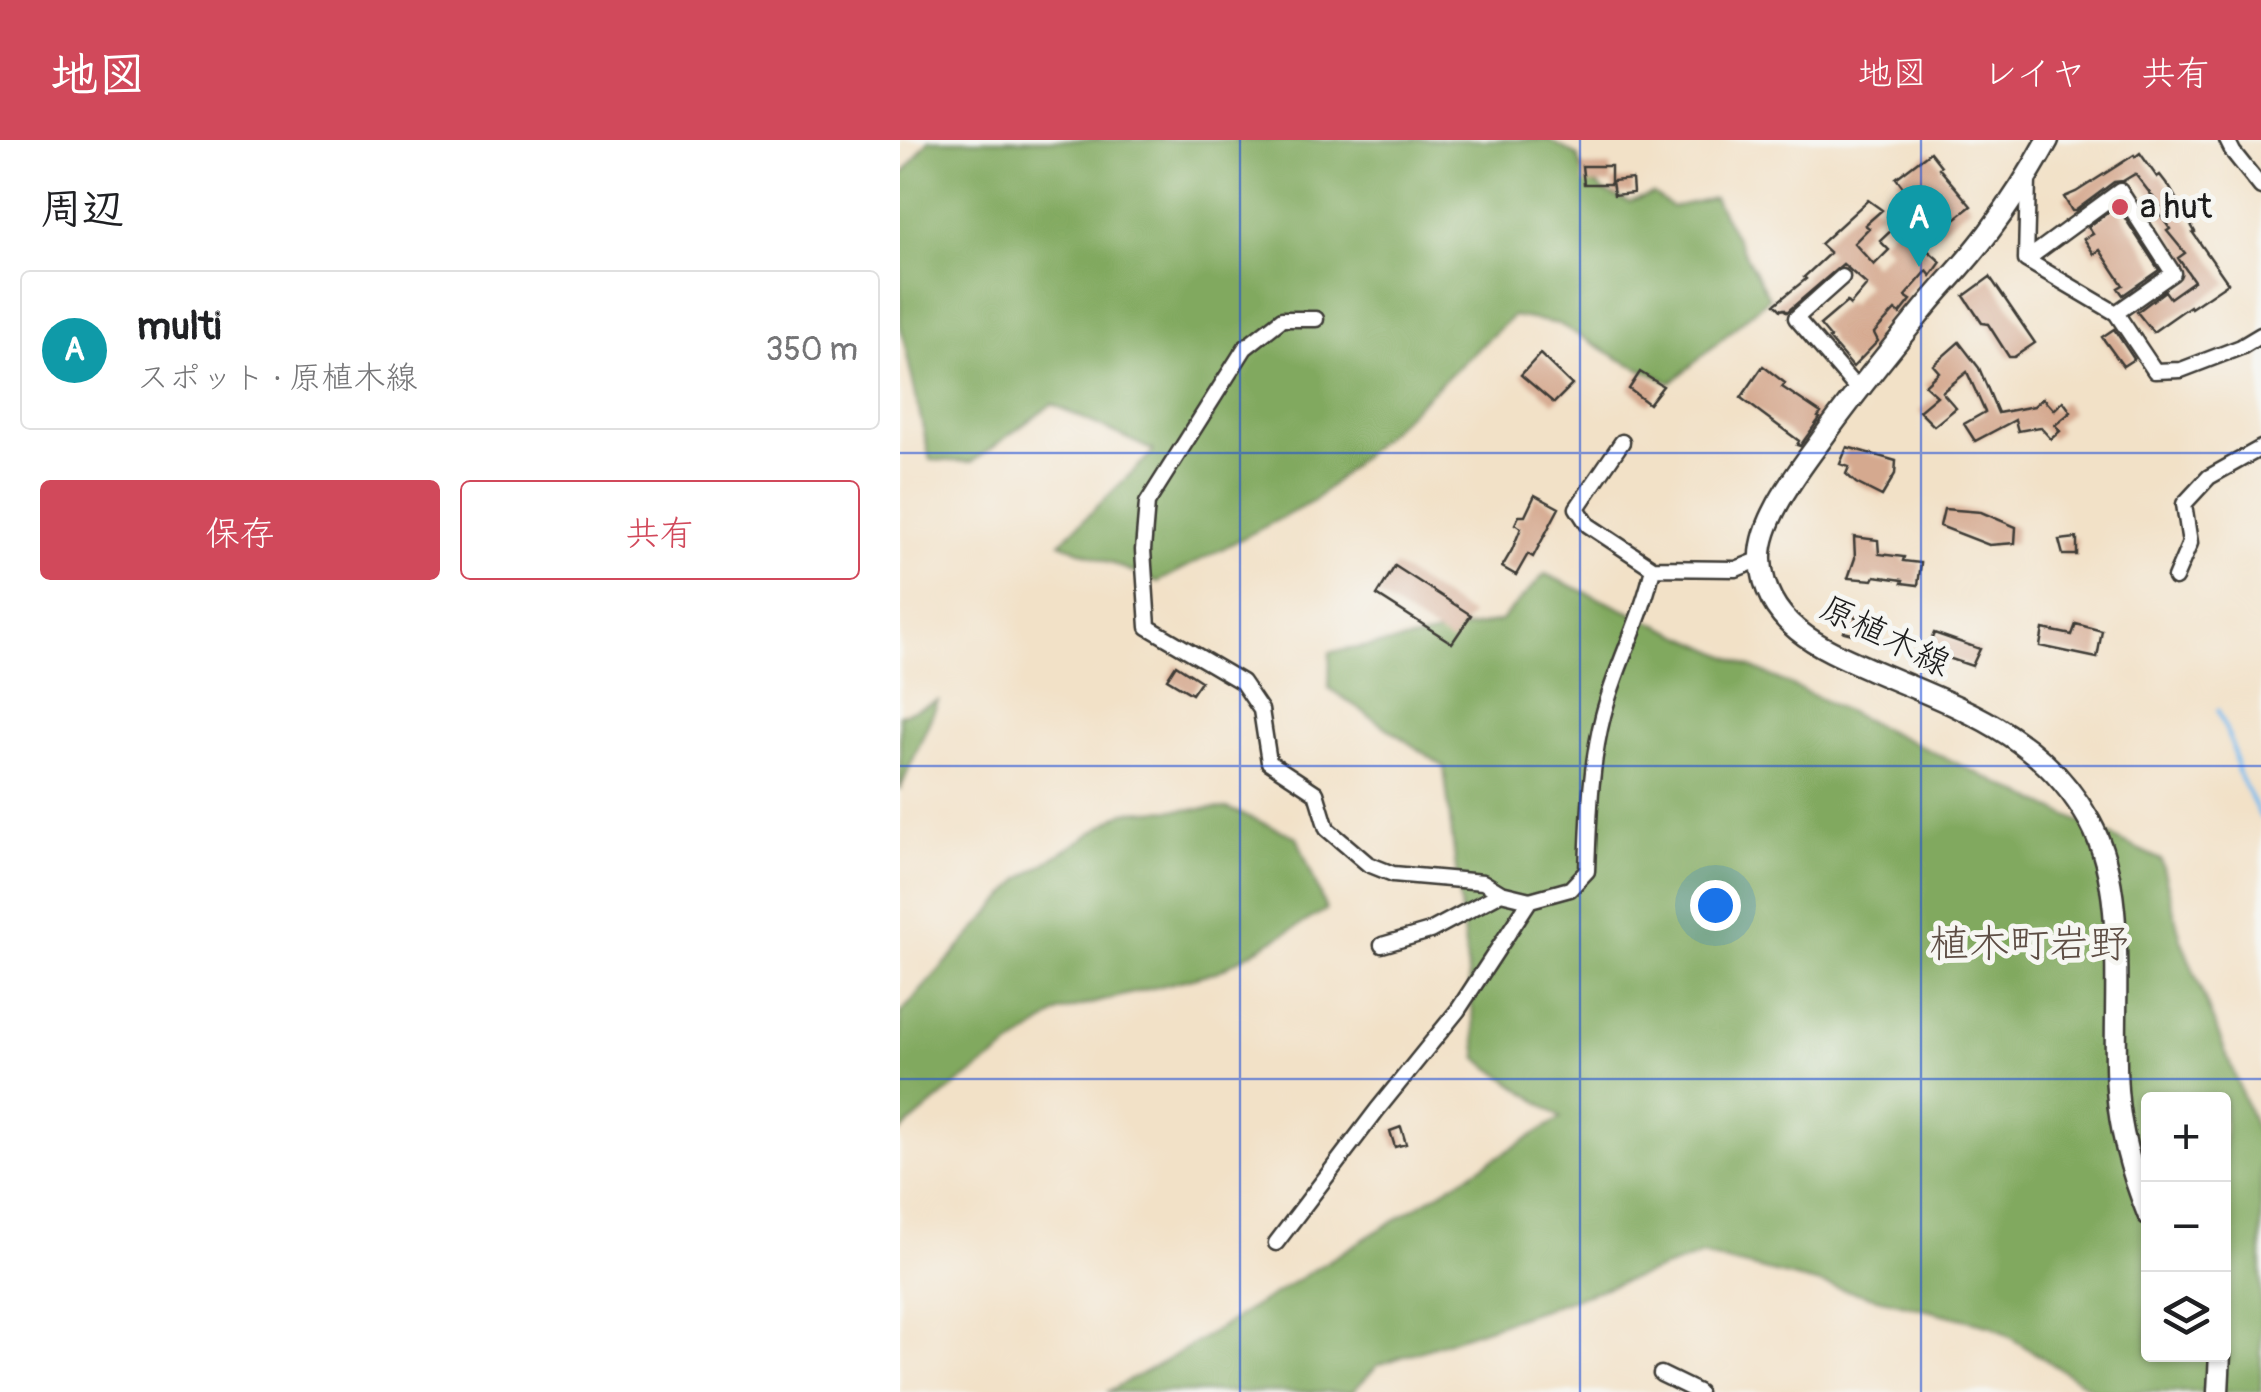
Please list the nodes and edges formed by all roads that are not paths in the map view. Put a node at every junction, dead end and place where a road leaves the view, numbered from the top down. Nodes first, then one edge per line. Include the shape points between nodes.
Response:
1 (2048, 140) edge
2 (2227, 140) edge
3 (2028, 176) junction
4 (2261, 188) edge
5 (2026, 260) junction
6 (1842, 277) dead end
7 (2116, 312) junction
8 (1316, 319) dead end
9 (2261, 335) edge
10 (1858, 390) junction
11 (1622, 442) dead end
12 (2261, 448) edge
13 (1761, 558) junction
14 (1653, 568) junction
15 (2175, 578) dead end
16 (1501, 893) junction
17 (1530, 900) junction
18 (1382, 945) dead end
19 (2141, 1197) edge
20 (1276, 1243) dead end
21 (2220, 1362) edge
22 (1661, 1374) dead end
23 (1698, 1392) edge
24 (2218, 1392) edge

1 - 3 main road
2 - 4 street
3 - 5 street
3 - 10 main road via 1990,232
5 - 7 street
5 - 7 street via 2120,191 2173,272
6 - 10 street via 1796,318
7 - 9 street via 2154,371 2182,370
8 - 16 street via 1282,319 1245,348 1147,502 1148,627 1242,682 1261,710 1269,762 1316,793 1327,829 1352,852 1393,874 1482,882
10 - 13 main road via 1784,494
11 - 14 street via 1577,508 1588,525
12 - 15 street via 2209,477 2184,504 2190,543
13 - 14 street via 1736,568
13 - 19 main road, 原植木線 via 1780,614 1798,632 1985,719 2039,756 2090,822 2114,904 2117,1092
14 - 17 street via 1602,717 1587,871 1570,889
16 - 17 street
16 - 18 street via 1430,931
17 - 20 street via 1458,1010
21 - 24 main road
22 - 23 street

